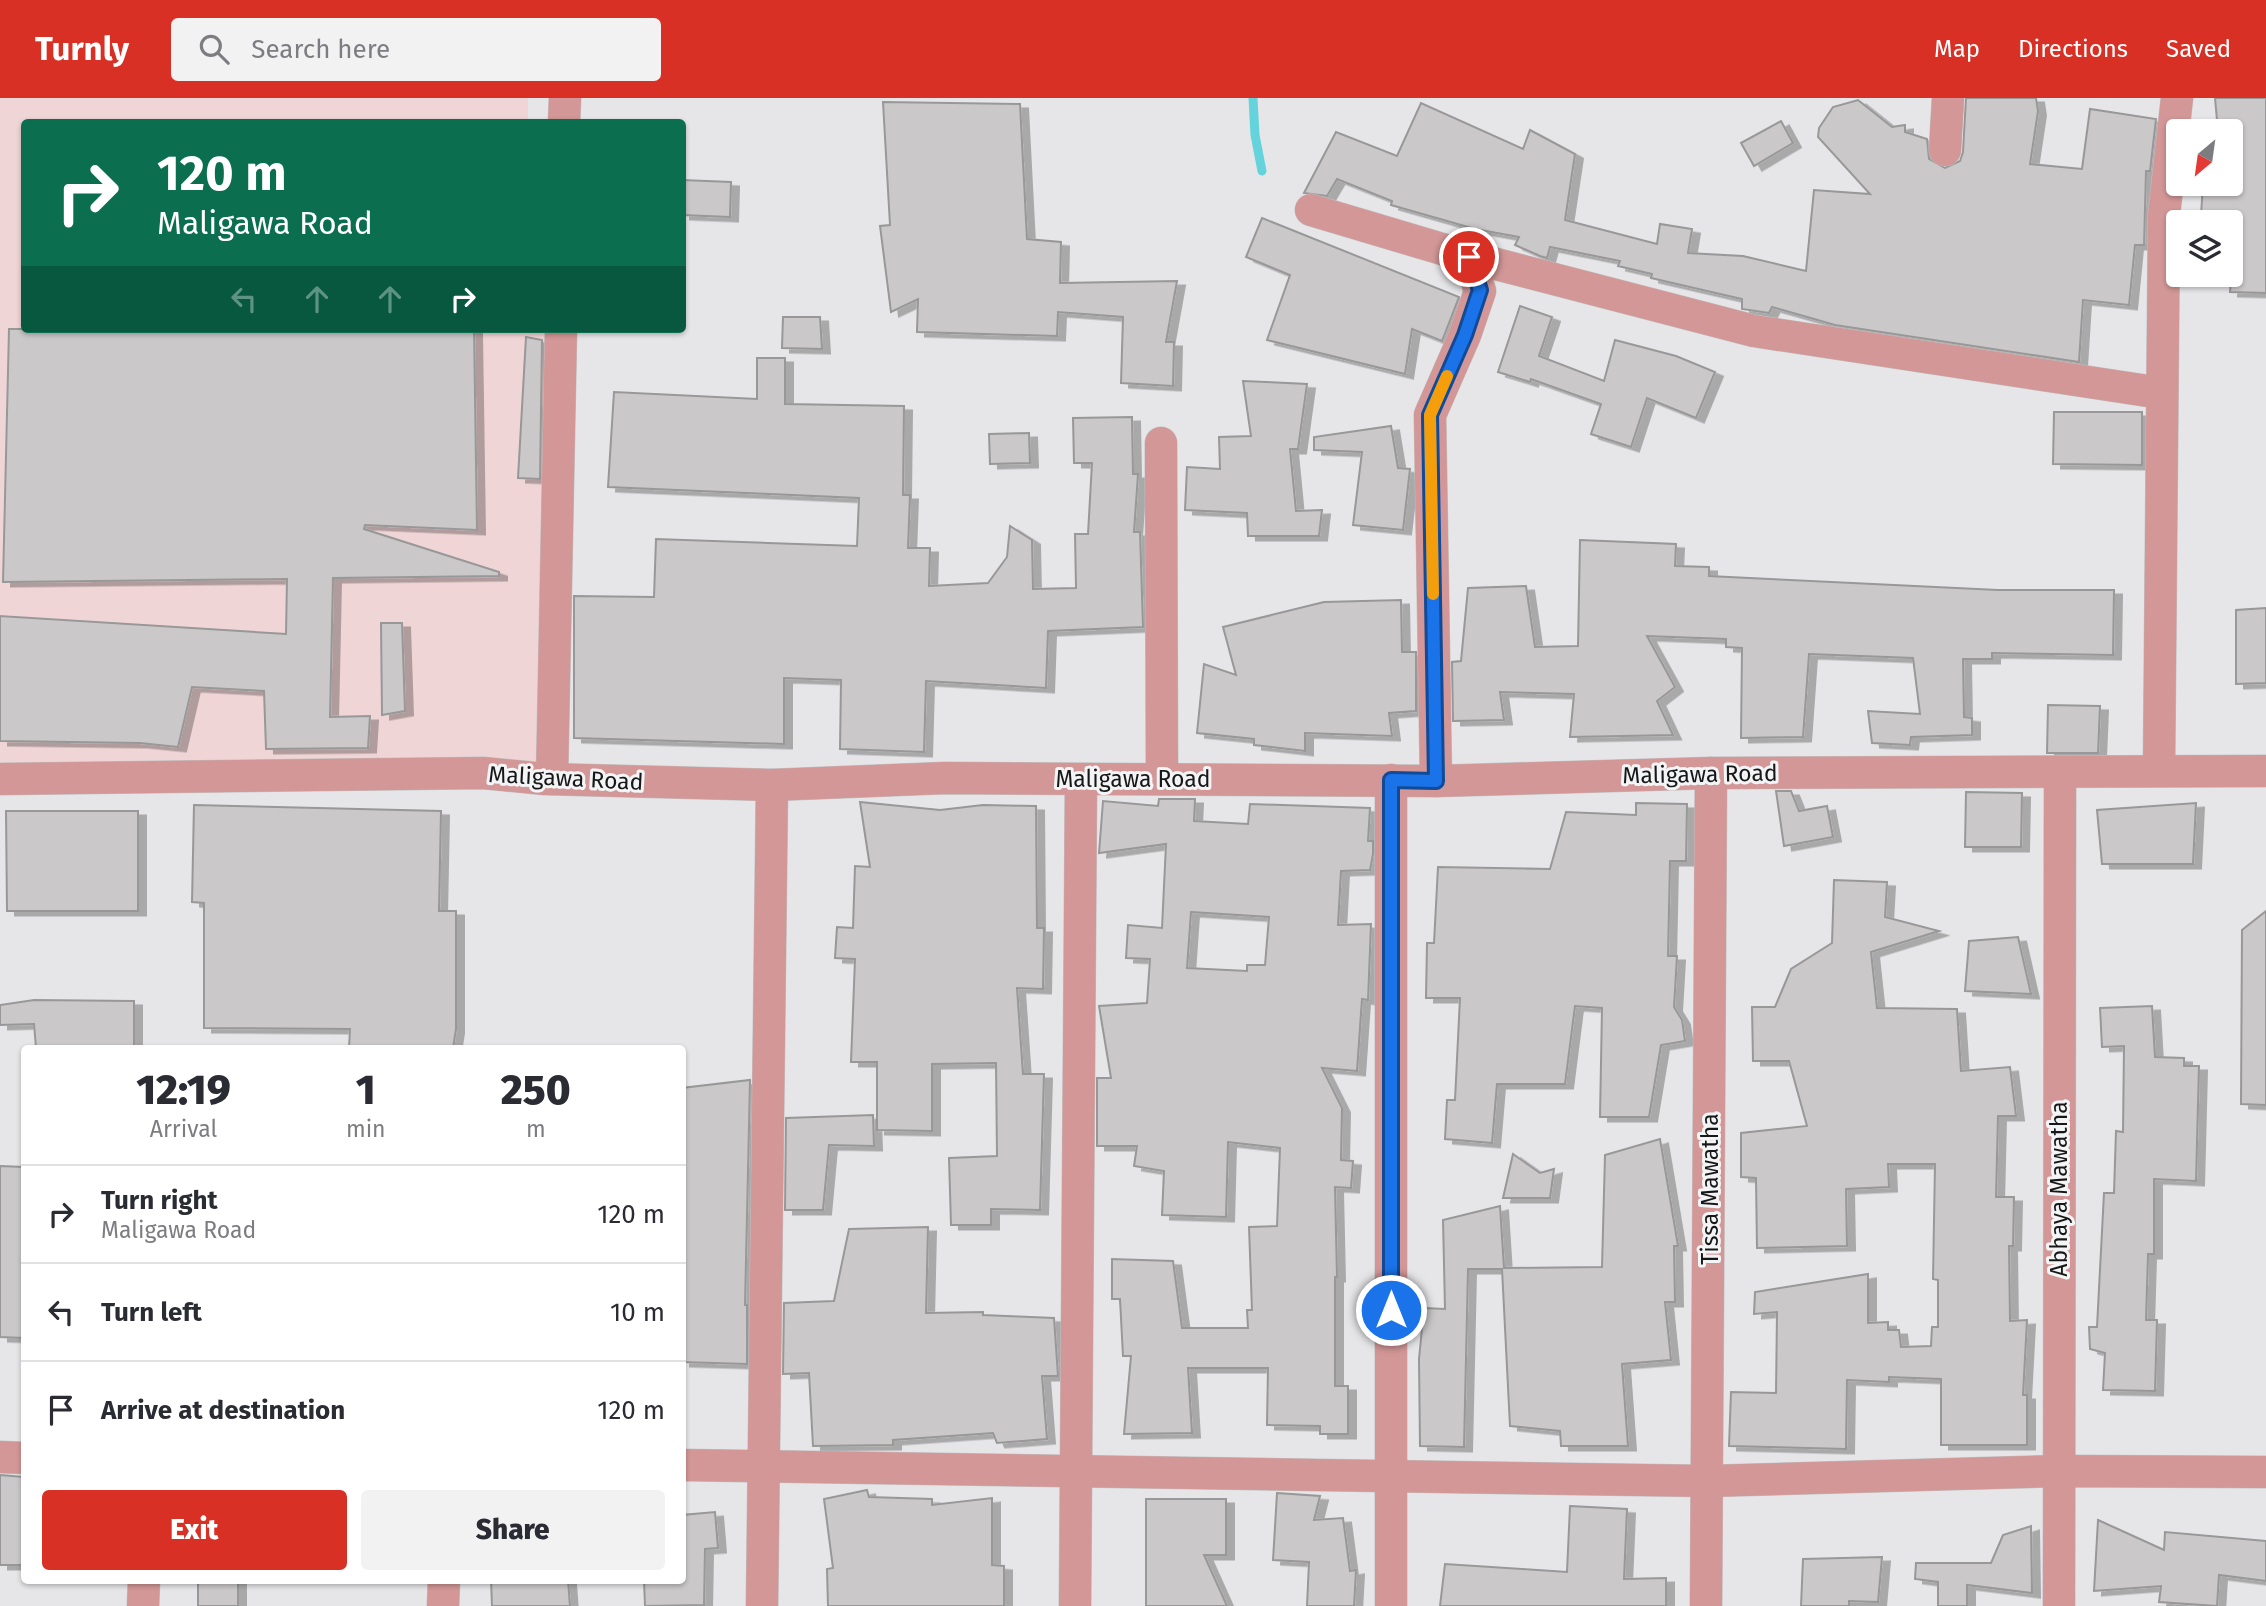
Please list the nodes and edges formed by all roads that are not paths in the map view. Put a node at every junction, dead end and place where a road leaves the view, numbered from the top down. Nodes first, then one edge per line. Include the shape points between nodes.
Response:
1 (565, 98) edge
2 (1948, 98) edge
3 (2177, 98) edge
4 (564, 119) edge
5 (1945, 150) dead end
6 (1311, 210) dead end
7 (1469, 257) junction
8 (561, 333) edge
9 (2161, 393) junction
10 (1161, 443) dead end
11 (2158, 770) junction
12 (2266, 771) edge
13 (2060, 772) junction
14 (1712, 773) junction
15 (0, 779) edge
16 (552, 779) junction
17 (1162, 779) junction
18 (1081, 780) junction
19 (1391, 780) junction
20 (1436, 781) junction
21 (772, 785) junction
22 (0, 1457) edge
23 (21, 1458) edge
24 (686, 1465) edge
25 (764, 1467) junction
26 (1076, 1471) junction
27 (2057, 1471) junction
28 (2266, 1472) edge
29 (1391, 1477) junction
30 (1708, 1481) junction
31 (144, 1584) edge
32 (443, 1584) edge
33 (143, 1606) edge
34 (443, 1606) edge
35 (762, 1606) edge
36 (1075, 1606) edge
37 (1391, 1606) edge
38 (1706, 1606) edge
39 (2059, 1606) edge

1 - 4 street
2 - 5 street
3 - 9 street via 2164,215
6 - 7 street
7 - 9 street via 1754,331
7 - 20 street via 1480,290 1430,415
8 - 16 street
9 - 11 street
10 - 17 street
11 - 12 street, Maligawa Road
11 - 13 street, Maligawa Road
13 - 14 street, Maligawa Road
13 - 27 street, Abhaya Mawatha
14 - 20 street, Maligawa Road
14 - 30 street, Tissa Mawatha
15 - 16 street, Maligawa Road via 483,773
16 - 21 street, Maligawa Road
17 - 18 street, Maligawa Road
17 - 19 street, Maligawa Road
18 - 21 street, Maligawa Road via 944,778
18 - 26 street
19 - 20 street, Maligawa Road
19 - 29 street
21 - 25 street
22 - 23 street
24 - 25 street
25 - 26 street
25 - 35 street
26 - 29 street
26 - 36 street
27 - 28 street
27 - 30 street
27 - 39 street, Abhaya Mawatha
29 - 30 street
29 - 37 street
30 - 38 street, Tissa Mawatha
31 - 33 street
32 - 34 street

